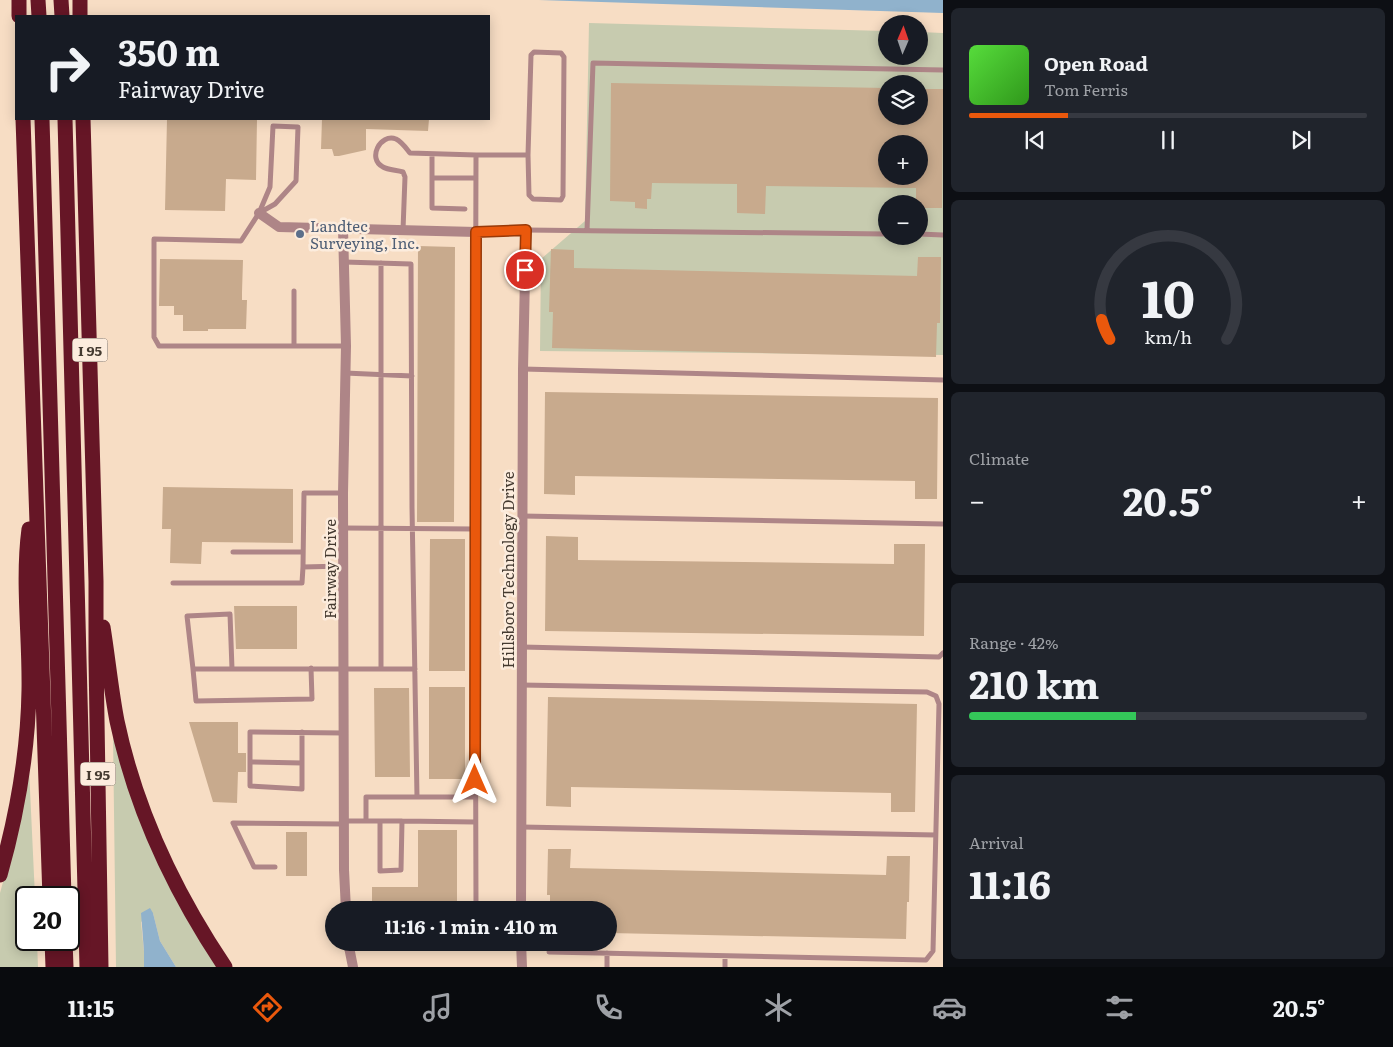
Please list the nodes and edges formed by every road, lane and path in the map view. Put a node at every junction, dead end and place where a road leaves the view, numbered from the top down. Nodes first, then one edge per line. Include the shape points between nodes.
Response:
1 (19, 0) edge
2 (38, 0) edge
3 (61, 0) edge
4 (80, 0) edge
5 (19, 15) edge
6 (39, 15) edge
7 (62, 15) edge
8 (80, 15) edge
9 (943, 70) edge
10 (23, 120) edge
11 (42, 120) edge
12 (65, 120) edge
13 (83, 120) edge
14 (432, 154) junction
15 (476, 154) junction
16 (528, 155) junction
17 (432, 178) junction
18 (476, 178) junction
19 (465, 209) dead end
20 (259, 213) junction
21 (343, 228) junction
22 (404, 230) junction
23 (526, 230) junction
24 (587, 231) junction
25 (476, 232) junction
26 (878, 234) edge
27 (928, 234) edge
28 (943, 234) edge
29 (343, 262) junction
30 (381, 263) junction
31 (294, 291) dead end
32 (294, 346) junction
33 (346, 346) junction
34 (523, 369) junction
35 (345, 373) junction
36 (381, 375) junction
37 (412, 376) junction
38 (943, 380) edge
39 (36, 481) junction
40 (344, 493) junction
41 (522, 516) junction
42 (943, 524) edge
43 (344, 528) junction
44 (381, 528) junction
45 (412, 529) junction
46 (474, 529) junction
47 (233, 552) dead end
48 (303, 552) junction
49 (344, 566) junction
50 (303, 567) junction
51 (96, 581) junction
52 (173, 583) dead end
53 (521, 647) junction
54 (943, 653) edge
55 (311, 668) junction
56 (344, 668) junction
57 (193, 669) junction
58 (232, 669) junction
59 (382, 669) junction
60 (415, 669) junction
61 (521, 685) junction
62 (302, 732) junction
63 (344, 733) junction
64 (250, 762) junction
65 (302, 763) junction
66 (417, 797) junction
67 (475, 797) junction
68 (366, 821) junction
69 (380, 821) junction
70 (402, 821) junction
71 (475, 822) junction
72 (344, 823) junction
73 (521, 827) junction
74 (936, 835) junction
75 (275, 867) dead end
76 (0, 875) edge
77 (50, 886) edge
78 (64, 886) edge
79 (346, 901) edge
80 (476, 901) edge
81 (521, 901) edge
82 (52, 951) edge
83 (65, 951) edge
84 (350, 951) edge
85 (521, 951) edge
86 (549, 952) dead end
87 (607, 953) junction
88 (725, 956) junction
89 (53, 967) edge
90 (66, 967) edge
91 (87, 967) edge
92 (101, 967) edge
93 (225, 967) edge
94 (353, 967) edge
95 (522, 967) edge
96 (607, 967) edge
97 (725, 967) edge

1 - 5 highway
2 - 6 highway
3 - 7 highway
4 - 8 highway
9 - 24 lane via 593,63
10 - 39 highway
11 - 78 highway
12 - 91 highway
13 - 51 highway, I 95
14 - 15 lane
14 - 17 lane
14 - 22 lane via 410,153 395,138 387,139 378,148 378,163 402,172 404,177
15 - 16 lane
15 - 18 lane
16 - 16 lane via 529,195 532,199 561,200 564,57 561,53 534,52 531,55
17 - 18 lane
17 - 19 lane via 432,208
18 - 25 lane
20 - 20 lane via 275,204 296,181 298,127 274,126 270,187
20 - 21 street via 279,227
20 - 32 lane via 241,241 154,239 154,337 159,346
21 - 22 street
21 - 29 street, Fairway Drive
22 - 25 street
23 - 24 lane
23 - 25 street
23 - 34 street, Hillsboro Technology Drive
24 - 26 lane
25 - 46 lane
27 - 28 lane
29 - 30 lane
29 - 33 street, Fairway Drive
30 - 36 lane
30 - 37 lane via 411,264
31 - 32 lane
32 - 33 lane
33 - 35 street, Fairway Drive
34 - 38 lane
34 - 41 street, Hillsboro Technology Drive
35 - 36 lane
35 - 40 street, Fairway Drive
36 - 37 lane
36 - 44 lane
37 - 45 lane
39 - 76 highway via 26,552 28,726 17,805
39 - 77 highway
40 - 43 street, Fairway Drive
40 - 48 lane via 304,493
41 - 42 lane
41 - 53 street, Hillsboro Technology Drive
43 - 44 lane
43 - 49 street, Fairway Drive
44 - 45 lane
44 - 59 lane
45 - 46 lane
45 - 60 lane
46 - 67 lane
47 - 48 lane
48 - 50 lane
49 - 50 lane
49 - 56 street, Fairway Drive
50 - 52 lane via 302,583
51 - 92 highway, I 95
51 - 93 highway via 117,720 136,794 175,884
53 - 54 lane via 939,657
53 - 61 street, Hillsboro Technology Drive
55 - 56 lane
55 - 57 lane via 312,699 196,701
55 - 58 lane
56 - 59 lane
56 - 63 street, Fairway Drive
57 - 58 lane
57 - 58 lane via 187,616 230,614
59 - 60 lane
60 - 66 lane
61 - 73 street, Hillsboro Technology Drive
61 - 74 lane via 927,692 936,696 939,704
62 - 63 lane
62 - 64 lane via 250,732
62 - 65 lane
63 - 72 street, Fairway Drive
64 - 65 lane
64 - 65 lane via 250,786 302,789
66 - 67 lane
66 - 68 lane via 366,797
67 - 71 lane
68 - 69 lane
68 - 72 lane
69 - 70 lane
69 - 70 lane via 380,871 401,870
70 - 71 lane
71 - 80 lane
72 - 75 lane via 233,823 254,867
72 - 79 street, Fairway Drive
73 - 74 lane
73 - 81 street, Hillsboro Technology Drive
74 - 88 lane via 933,951 926,960
82 - 89 highway
83 - 90 highway
84 - 94 street
85 - 95 street
86 - 87 lane
87 - 88 lane
87 - 96 lane
88 - 97 lane

